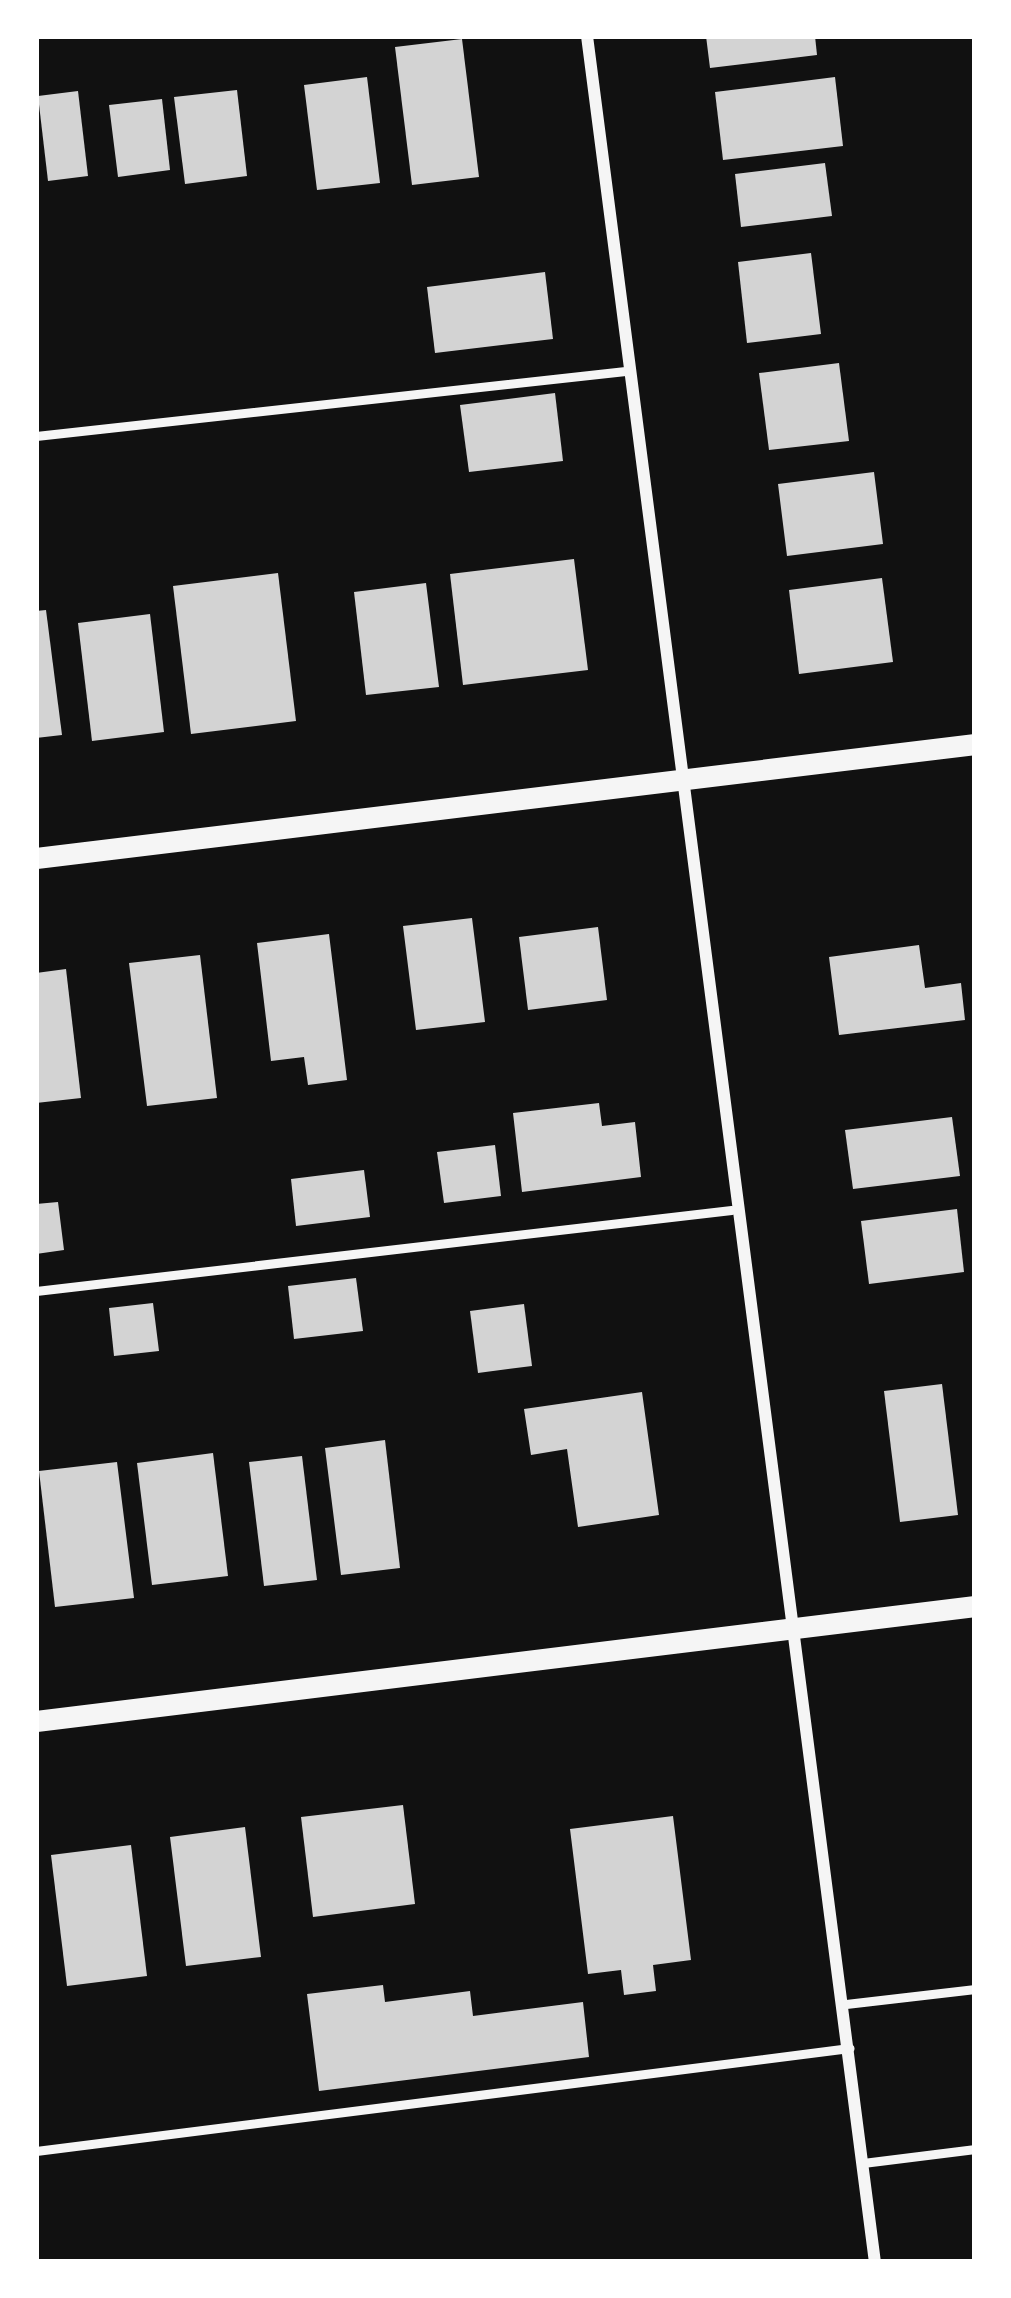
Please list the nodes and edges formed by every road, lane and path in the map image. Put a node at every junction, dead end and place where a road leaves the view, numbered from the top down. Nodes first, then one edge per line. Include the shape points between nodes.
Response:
1 (587, 36) edge
2 (625, 370) junction
3 (36, 436) edge
4 (975, 744) edge
5 (676, 776) junction
6 (36, 858) edge
7 (731, 1210) junction
8 (36, 1291) edge
9 (975, 1606) edge
10 (789, 1629) junction
11 (36, 1721) edge
12 (975, 1989) edge
13 (846, 2004) junction
14 (850, 2048) junction
15 (975, 2149) edge
16 (36, 2151) edge
17 (863, 2163) junction
18 (874, 2262) edge

1 - 2 street
2 - 3 lane
2 - 5 street
4 - 5 street
5 - 6 street
5 - 7 street
7 - 8 lane
7 - 10 street
9 - 10 street
10 - 11 street
10 - 13 street
12 - 13 lane
13 - 14 street
14 - 16 lane
14 - 17 street
15 - 17 lane
17 - 18 street

